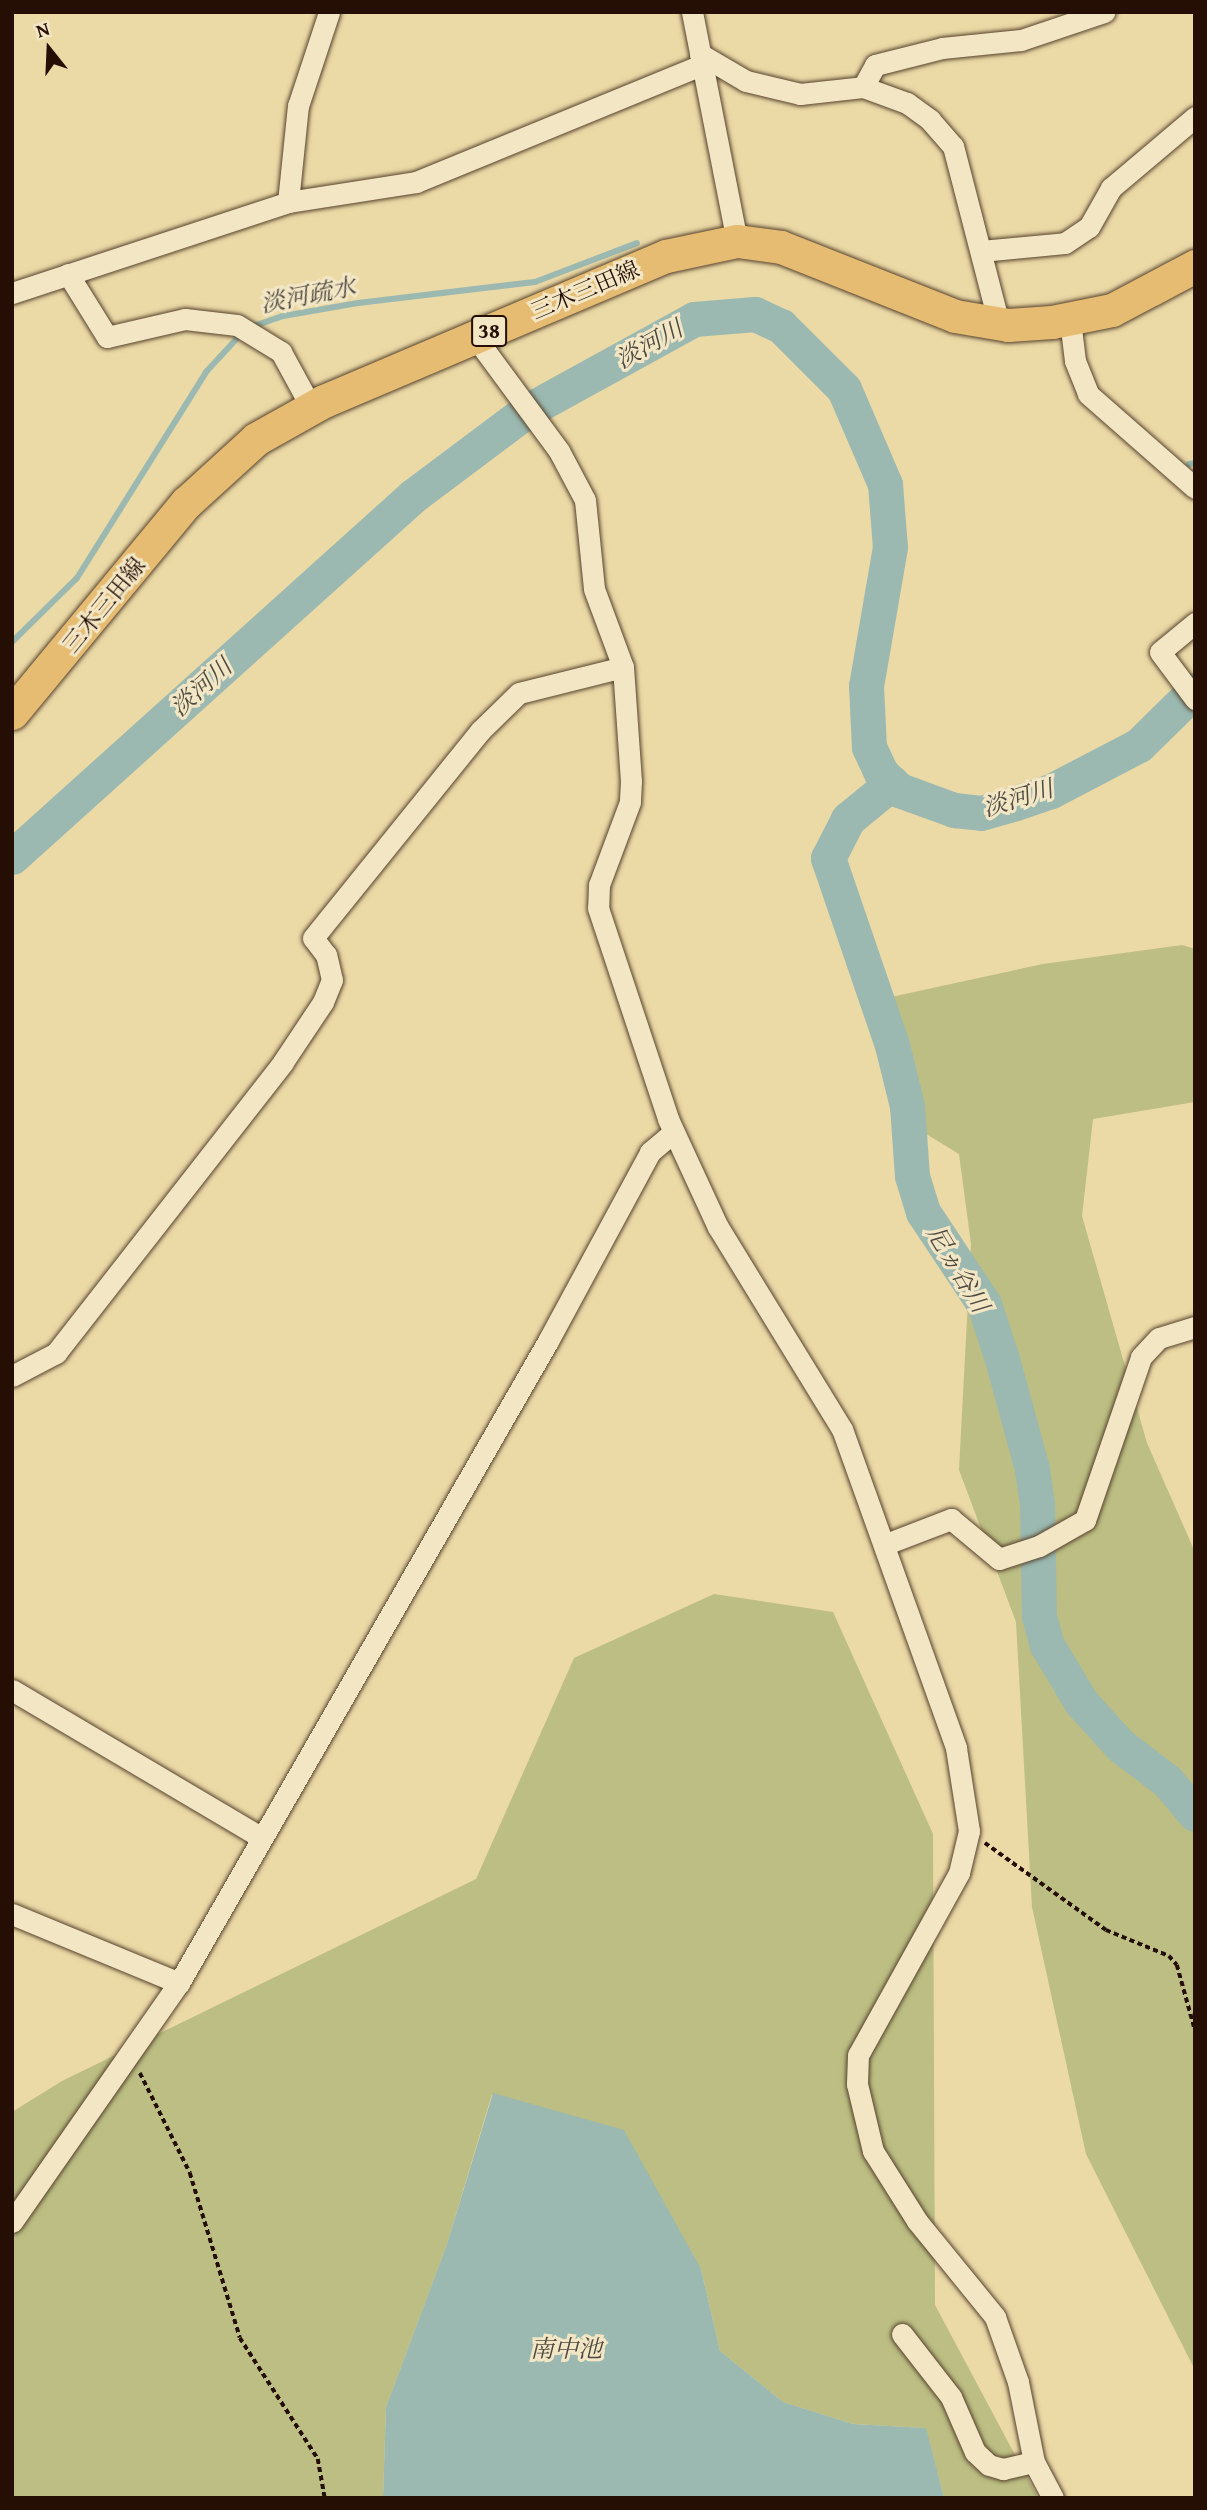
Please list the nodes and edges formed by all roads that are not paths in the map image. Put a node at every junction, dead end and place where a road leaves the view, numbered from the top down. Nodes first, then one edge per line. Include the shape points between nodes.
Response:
1 (328, 12) edge
2 (692, 12) edge
3 (1104, 12) edge
4 (701, 59) junction
5 (863, 87) junction
6 (1195, 117) edge
7 (288, 202) junction
8 (737, 241) junction
9 (981, 251) junction
10 (1195, 266) edge
11 (68, 274) junction
12 (12, 293) edge
13 (1075, 319) junction
14 (999, 324) junction
15 (484, 350) junction
16 (311, 407) junction
17 (1195, 488) edge
18 (1195, 623) edge
19 (623, 667) junction
20 (1195, 699) edge
21 (12, 713) edge
22 (673, 1133) junction
23 (1195, 1327) edge
24 (12, 1377) edge
25 (886, 1544) junction
26 (12, 1690) edge
27 (261, 1837) junction
28 (12, 1914) edge
29 (179, 1983) junction
30 (12, 2222) edge
31 (902, 2334) dead end
32 (1034, 2462) junction
33 (1053, 2498) edge

1 - 7 street via 298,106
2 - 4 street
3 - 5 street via 1021,40 942,48 875,65
4 - 5 street via 746,81 800,94
4 - 7 street via 416,182
4 - 8 street
5 - 9 street via 907,103 953,146
6 - 9 street via 1111,188 1089,227 1065,243
7 - 11 street
8 - 14 main road, 三木三田線 / 38 via 793,250 955,316
8 - 15 main road, 三木三田線 / 38 via 666,256
9 - 14 street
10 - 13 main road, 三木三田線 / 38 via 1120,308
11 - 12 street
11 - 16 street via 107,337 185,319 244,331 281,352
13 - 14 main road, 三木三田線 / 38
13 - 17 street via 1075,361 1088,394
15 - 16 main road, 三木三田線 / 38
15 - 19 street via 550,439 584,495 594,589
16 - 21 main road, 三木三田線 / 38 via 256,439 205,481
18 - 20 street via 1160,652
19 - 22 street via 632,791 599,885 598,908
19 - 24 street via 519,693 480,731 313,938 326,955 332,980 323,1002 283,1062 56,1353
22 - 25 street via 718,1227 842,1429
22 - 27 street via 650,1152 548,1341
23 - 25 street via 1159,1338 1141,1357 1085,1520 1039,1546 999,1559 951,1519
25 - 32 street via 956,1748 969,1831 959,1873 858,2055 857,2084 873,2151 917,2221 995,2318 1018,2382
26 - 27 street
27 - 29 street
28 - 29 street
29 - 30 street
31 - 32 street via 951,2398 975,2452 989,2465 1003,2469
32 - 33 street

